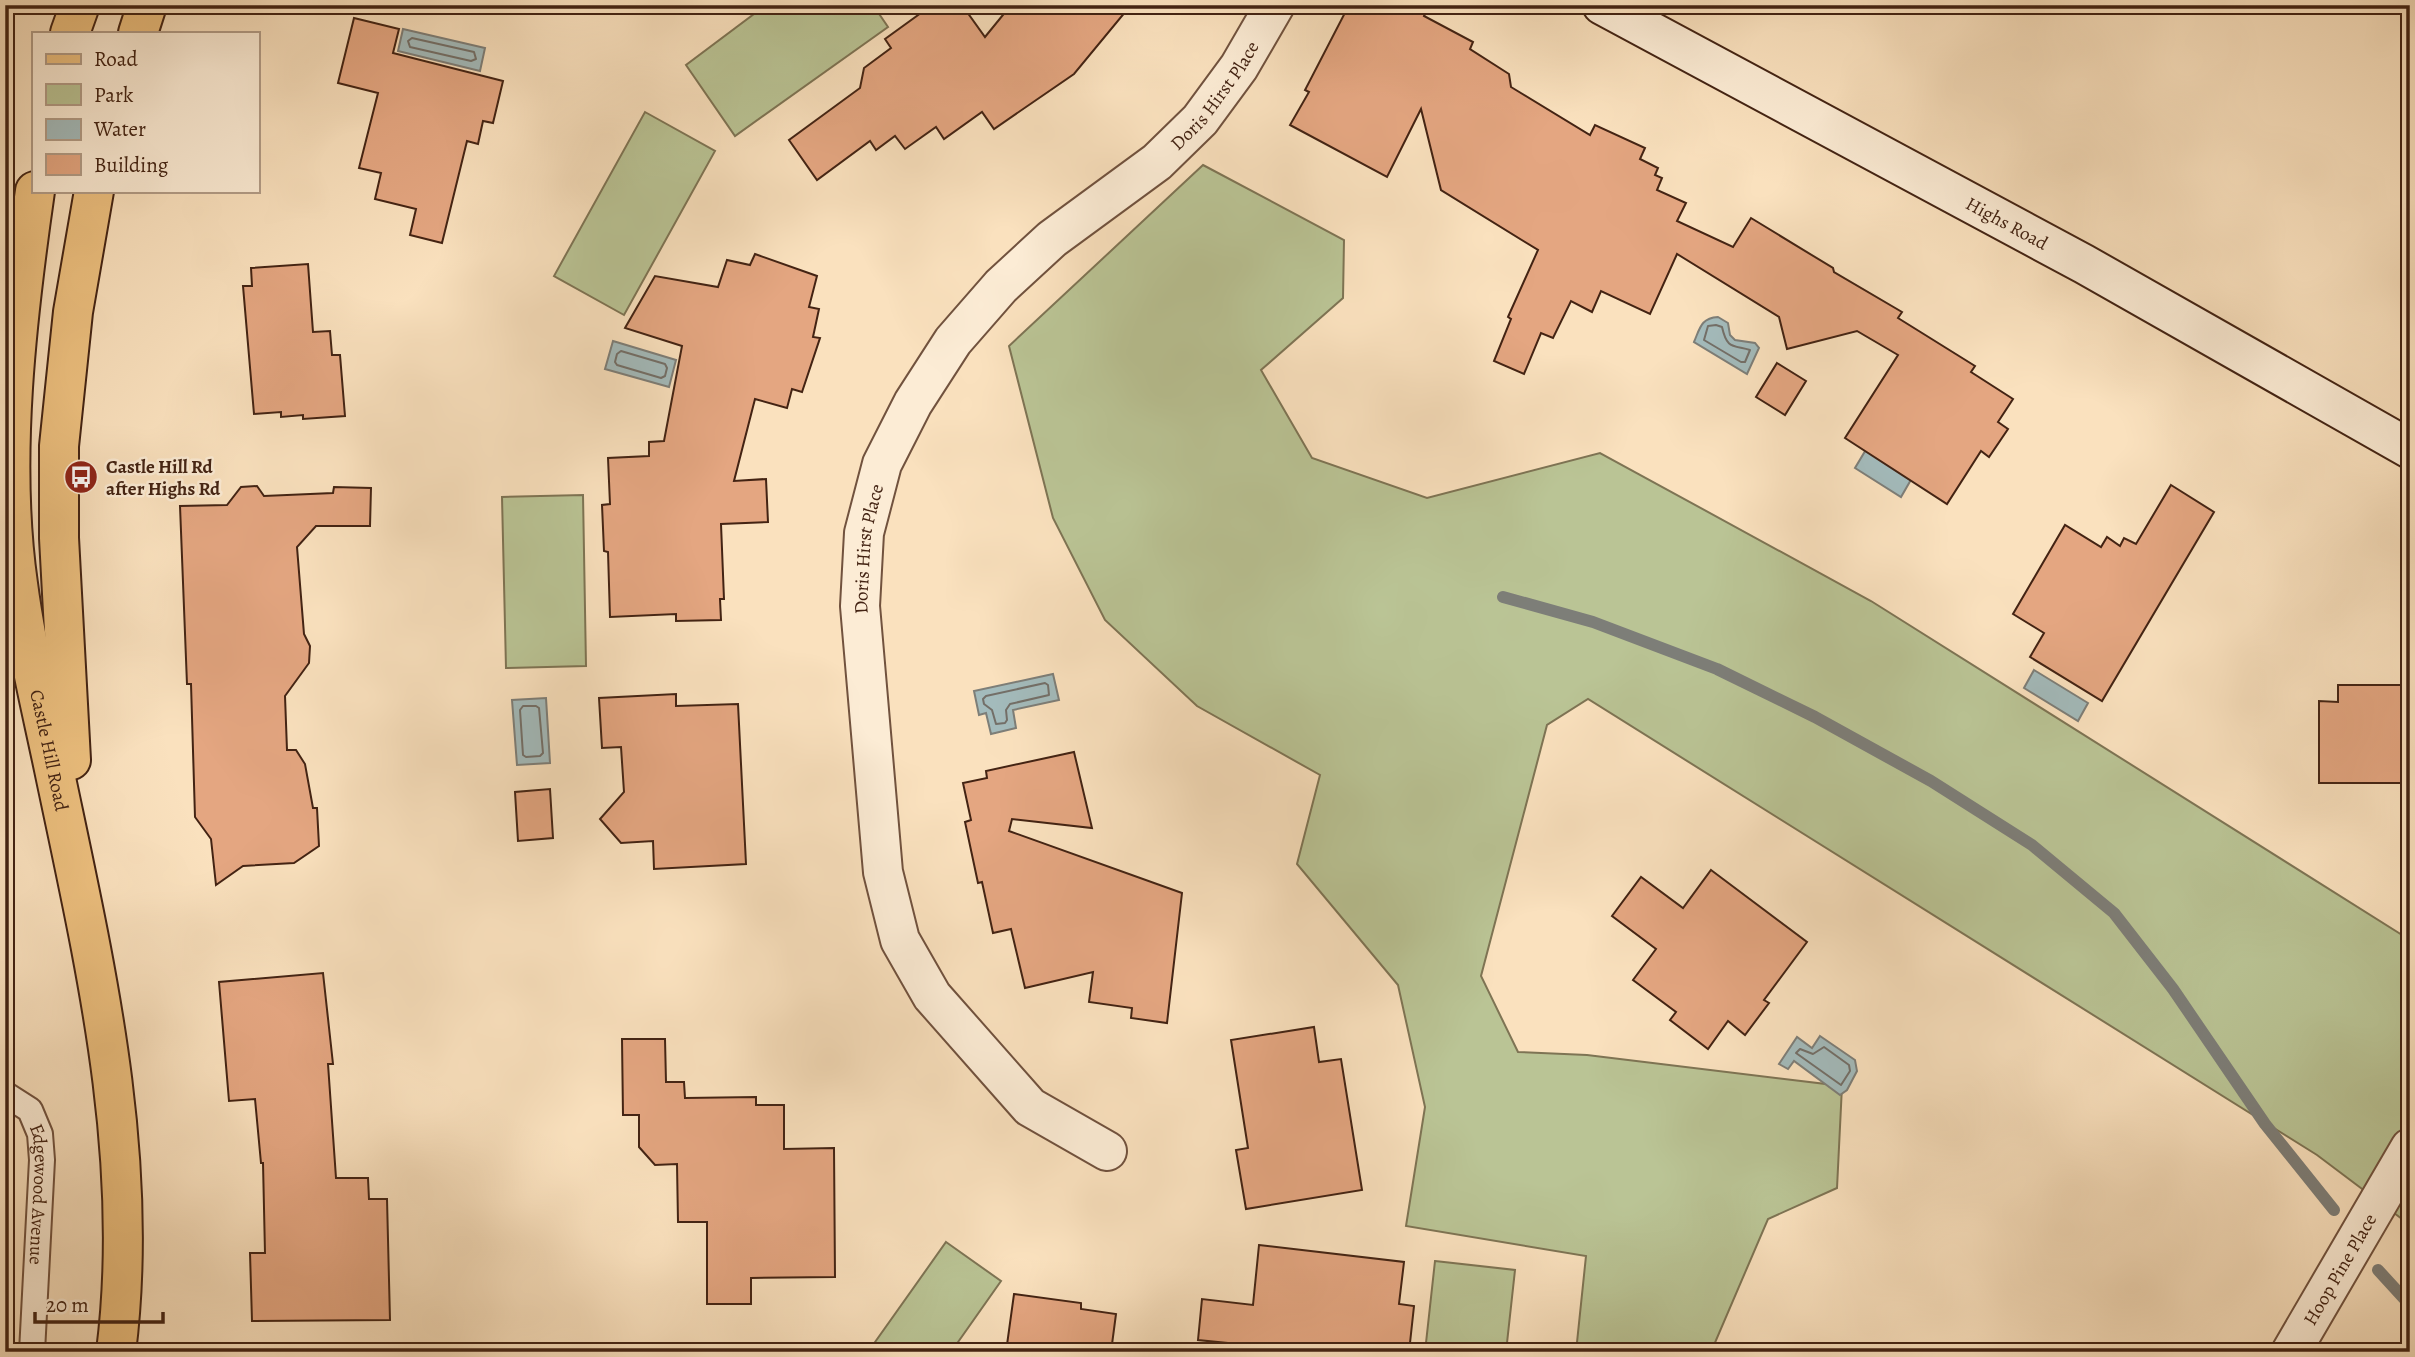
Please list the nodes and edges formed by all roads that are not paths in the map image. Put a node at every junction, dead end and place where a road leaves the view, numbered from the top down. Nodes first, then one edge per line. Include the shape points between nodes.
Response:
1 (80, 5) edge
2 (147, 5) edge
3 (1275, 5) edge
4 (1602, 5) edge
5 (70, 32) edge
6 (138, 32) edge
7 (35, 192) edge
8 (93, 192) edge
9 (2410, 449) edge
10 (80, 891) junction
11 (5, 1094) edge
12 (2410, 1148) edge
13 (1107, 1151) dead end
14 (32, 1352) edge
15 (116, 1352) edge
16 (2291, 1352) edge

1 - 5 main road
2 - 6 main road
3 - 13 street, Doris Hirst Place via 1239,67 1199,120 1157,162 1052,239 953,341 913,403 882,464 864,533 860,606 882,859 900,940 932,996 1030,1107
4 - 9 street, Highs Road via 2084,264
7 - 10 main road, Castle Hill Road via 15,368 12,530 28,650
8 - 10 main road, Castle Hill Road via 73,312 59,446 59,538
10 - 15 main road, Castle Hill Road via 119,1124 123,1217
11 - 14 lane, Edgewood Avenue via 30,1110 40,1134
12 - 16 street, Hoop Pine Place

